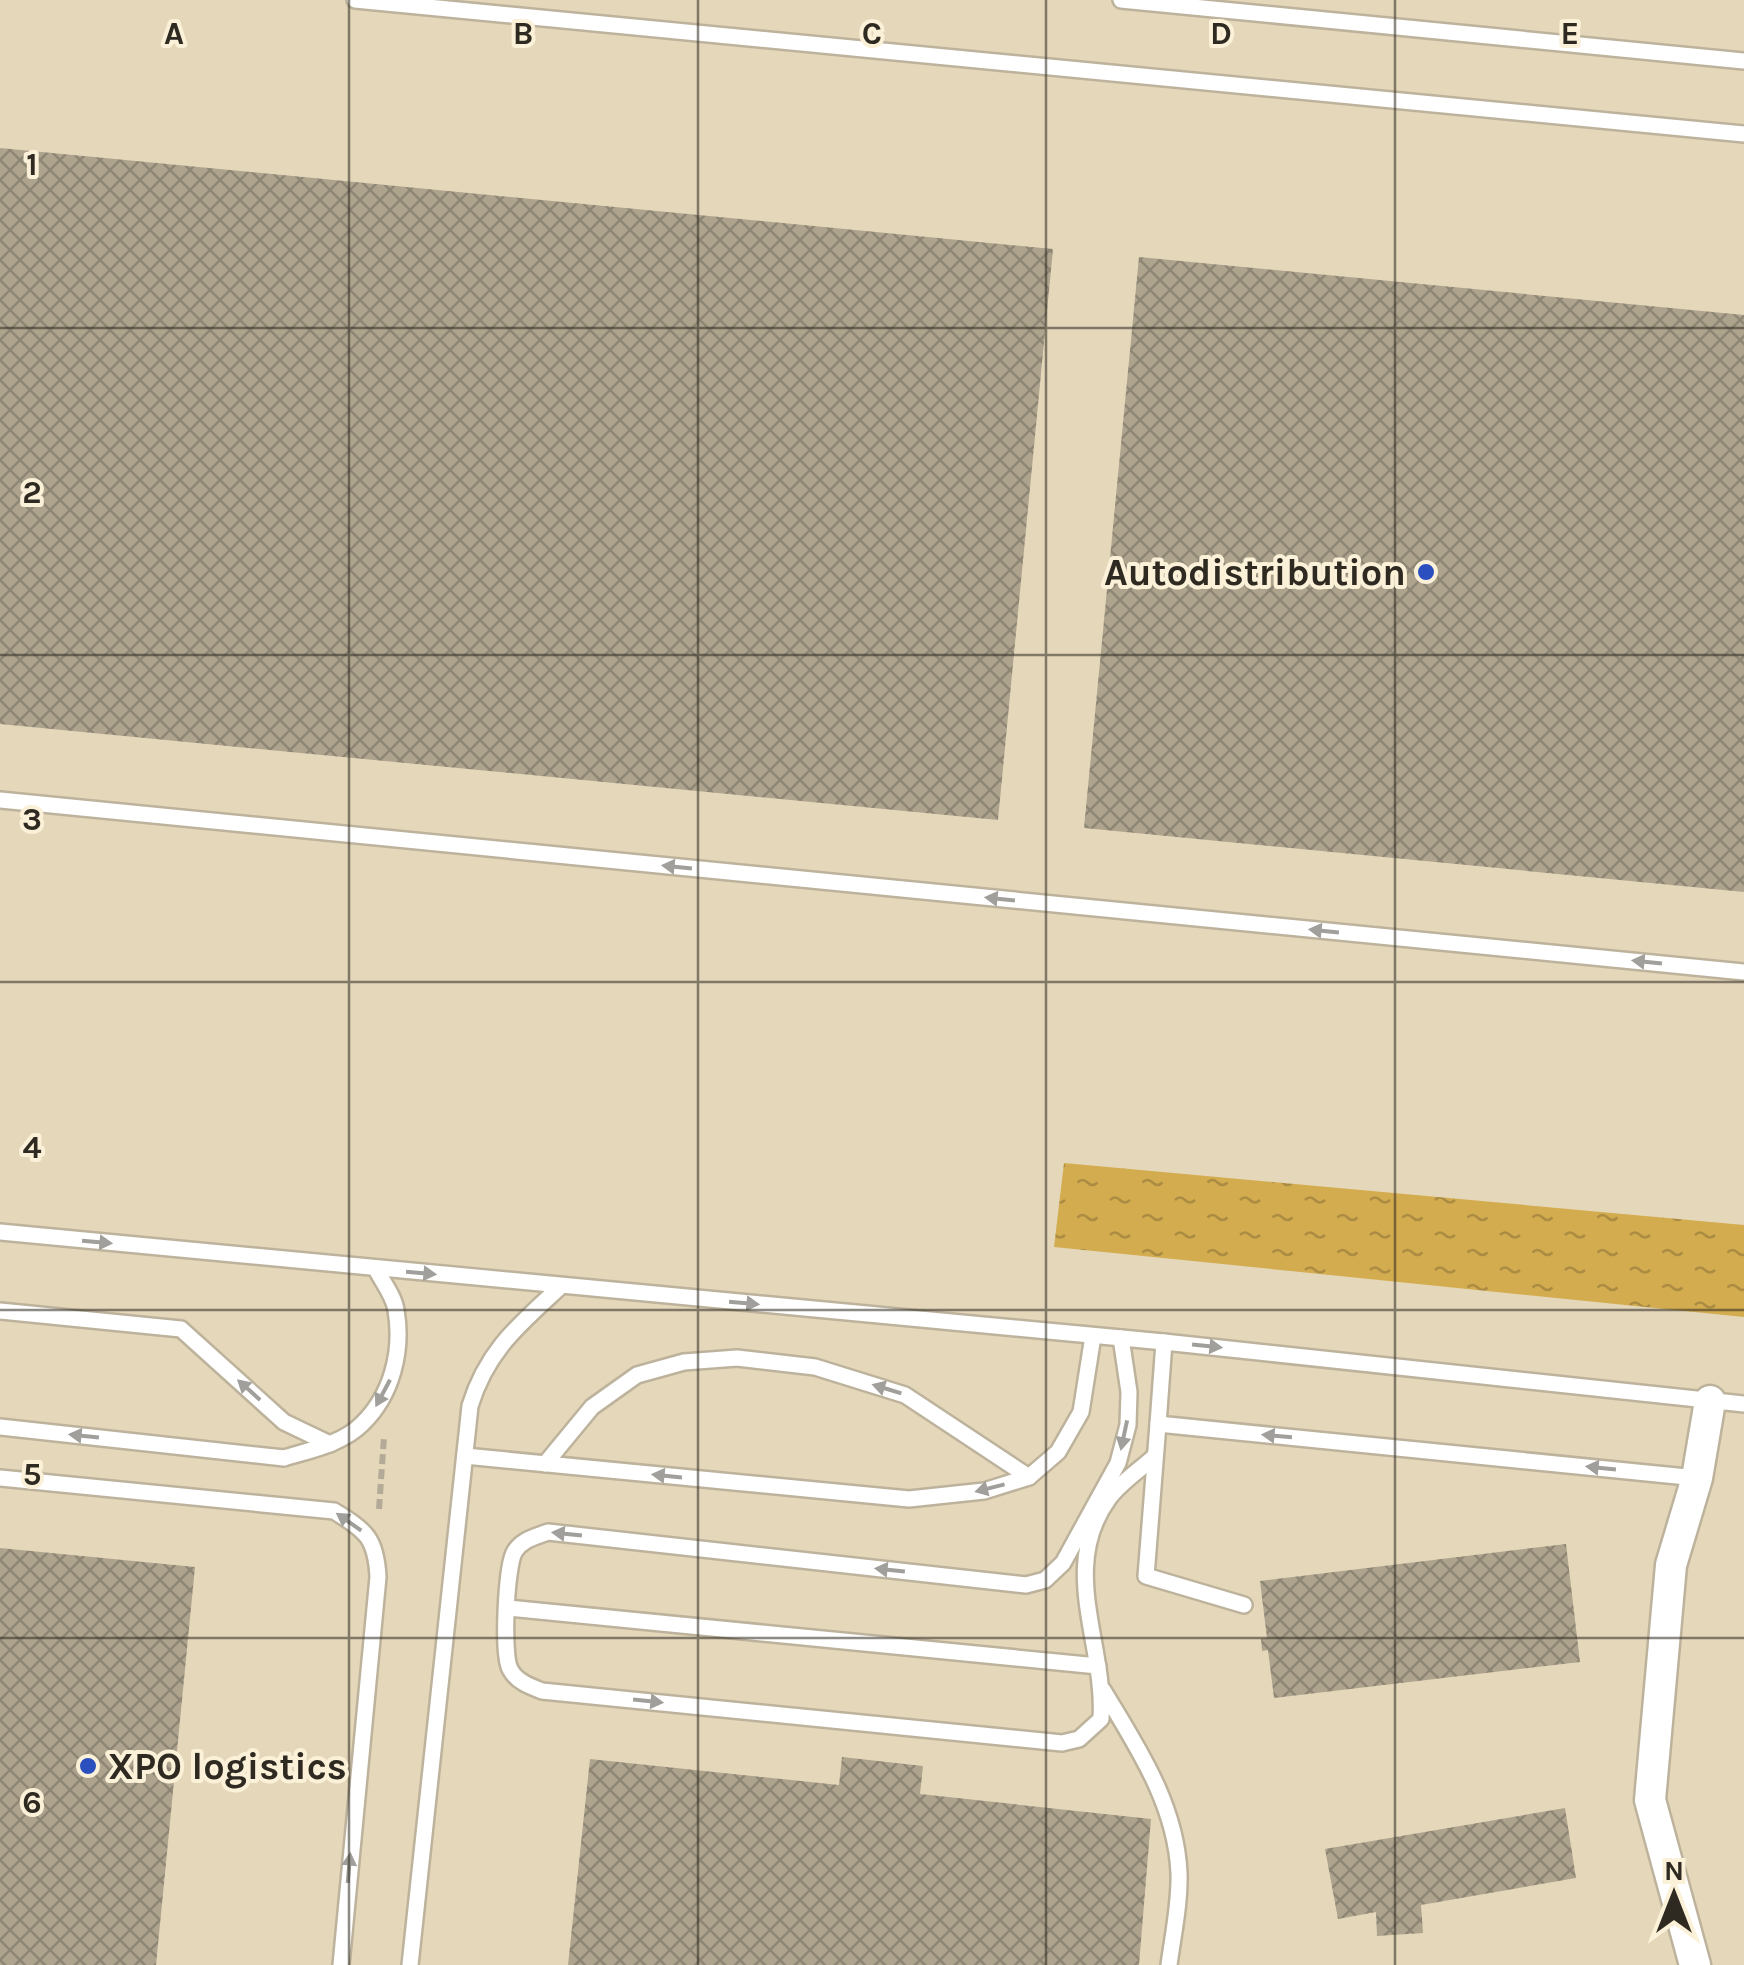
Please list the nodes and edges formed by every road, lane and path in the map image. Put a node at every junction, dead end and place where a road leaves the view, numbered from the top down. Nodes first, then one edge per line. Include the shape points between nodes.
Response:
1 (355, 0) edge
2 (1121, 0) edge
3 (1744, 61) edge
4 (1744, 134) edge
5 (0, 800) edge
6 (1744, 972) edge
7 (0, 1232) edge
8 (376, 1268) junction
9 (562, 1286) junction
10 (0, 1311) edge
11 (1093, 1336) junction
12 (1121, 1338) junction
13 (1164, 1342) junction
14 (388, 1391) junction
15 (1710, 1401) junction
16 (1744, 1404) edge
17 (1158, 1424) junction
18 (0, 1427) edge
19 (330, 1444) junction
20 (465, 1456) junction
21 (1156, 1456) junction
22 (544, 1464) junction
23 (1029, 1477) junction
24 (0, 1478) edge
25 (1698, 1478) junction
26 (376, 1546) junction
27 (1244, 1606) dead end
28 (508, 1608) junction
29 (1098, 1666) junction
30 (1103, 1690) junction
31 (341, 1965) edge
32 (410, 1965) edge
33 (1170, 1965) edge
34 (1695, 1965) edge

1 - 4 lane
2 - 3 lane
6 -> 5 lane
7 -> 8 lane
8 -> 9 lane
8 - 14 lane via 396,1307 397,1354
9 -> 11 lane
9 - 20 lane via 506,1336 479,1376
19 -> 10 lane via 284,1422 181,1329
11 - 12 lane
11 - 23 lane via 1081,1412 1058,1452
12 - 13 lane
12 -> 28 lane via 1129,1392 1118,1462 1063,1563 1044,1580 1026,1585 548,1532 524,1541 512,1555
13 -> 15 lane
13 - 17 lane
14 -> 19 lane via 361,1426
14 - 26 path
15 - 16 lane
15 - 25 street
17 - 21 lane
25 -> 17 lane
19 -> 18 lane via 284,1458
20 - 22 lane
20 - 32 lane
21 - 27 lane via 1146,1576
21 - 29 lane via 1110,1496 1085,1552
23 -> 22 lane via 984,1492 909,1499
23 -> 22 lane via 904,1395 815,1367 737,1358 684,1362 637,1376 592,1407
26 -> 24 lane via 334,1511
25 - 34 street via 1671,1565 1650,1800
31 -> 26 lane
28 - 29 lane
28 -> 30 lane via 510,1670 542,1691 1062,1743 1080,1739 1101,1720
29 - 30 lane
30 - 33 lane via 1170,1817 1179,1874

